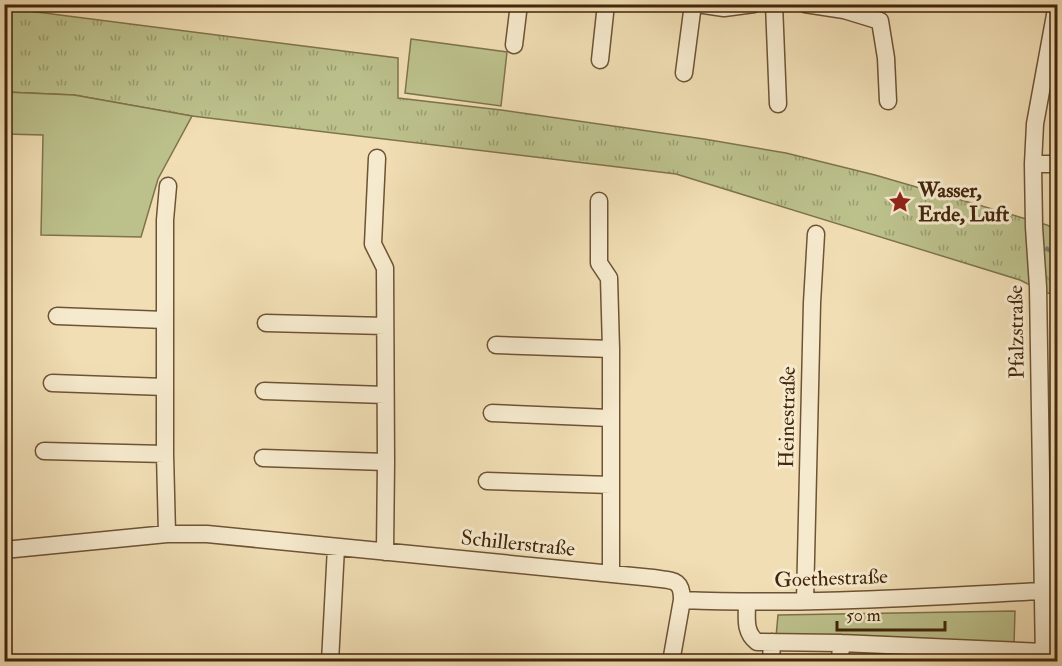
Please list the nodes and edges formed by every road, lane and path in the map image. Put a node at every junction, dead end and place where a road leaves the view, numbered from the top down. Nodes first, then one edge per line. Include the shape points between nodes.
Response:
1 (519, 4) edge
2 (606, 4) edge
3 (695, 4) edge
4 (754, 4) edge
5 (774, 4) edge
6 (805, 4) edge
7 (1057, 4) edge
8 (514, 45) dead end
9 (600, 60) dead end
10 (684, 73) dead end
11 (888, 101) dead end
12 (778, 104) dead end
13 (377, 158) dead end
14 (1033, 164) junction
15 (1058, 164) edge
16 (168, 186) dead end
17 (599, 201) dead end
18 (816, 234) dead end
19 (57, 316) dead end
20 (165, 320) junction
21 (266, 323) dead end
22 (385, 326) junction
23 (496, 345) dead end
24 (611, 349) junction
25 (52, 383) dead end
26 (165, 387) junction
27 (264, 390) dead end
28 (385, 395) junction
29 (492, 413) dead end
30 (610, 418) junction
31 (44, 451) dead end
32 (165, 454) junction
33 (264, 458) dead end
34 (386, 462) junction
35 (487, 481) dead end
36 (611, 485) junction
37 (167, 534) junction
38 (336, 547) junction
39 (4, 550) edge
40 (385, 552) junction
41 (611, 574) junction
42 (1042, 591) junction
43 (682, 600) junction
44 (805, 601) junction
45 (747, 603) junction
46 (772, 642) junction
47 (841, 643) junction
48 (906, 654) edge
49 (969, 655) edge
50 (1044, 657) edge
51 (330, 662) edge
52 (671, 662) edge
53 (771, 662) edge
54 (840, 662) edge

1 - 8 street
2 - 9 street
3 - 4 street via 724,8
3 - 10 street
5 - 12 street
6 - 11 street via 880,21
7 - 14 street, Pfalzstraße via 1035,124
13 - 22 street via 373,244 385,268
14 - 15 street
14 - 42 street, Pfalzstraße
16 - 20 street
17 - 24 street via 599,263 609,278
18 - 44 street, Heinestraße
19 - 20 street
20 - 26 street
21 - 22 street
22 - 28 street
23 - 24 street
24 - 30 street
25 - 26 street
26 - 32 street
27 - 28 street
28 - 34 street
29 - 30 street
30 - 36 street
31 - 32 street
32 - 37 street
33 - 34 street
34 - 40 street
35 - 36 street
36 - 41 street
37 - 38 street, Schillerstraße via 248,537
37 - 39 street, Schillerstraße
38 - 40 street, Schillerstraße
38 - 51 street
40 - 41 street, Schillerstraße
41 - 43 street, Schillerstraße via 675,581 680,585
42 - 44 street, Goethestraße
42 - 50 street, Pfalzstraße
43 - 45 street, Goethestraße
43 - 52 street
44 - 45 street, Goethestraße
45 - 46 street via 750,636 757,642
46 - 47 street
46 - 53 street
47 - 48 street
47 - 54 street
48 - 49 street
49 - 50 street

